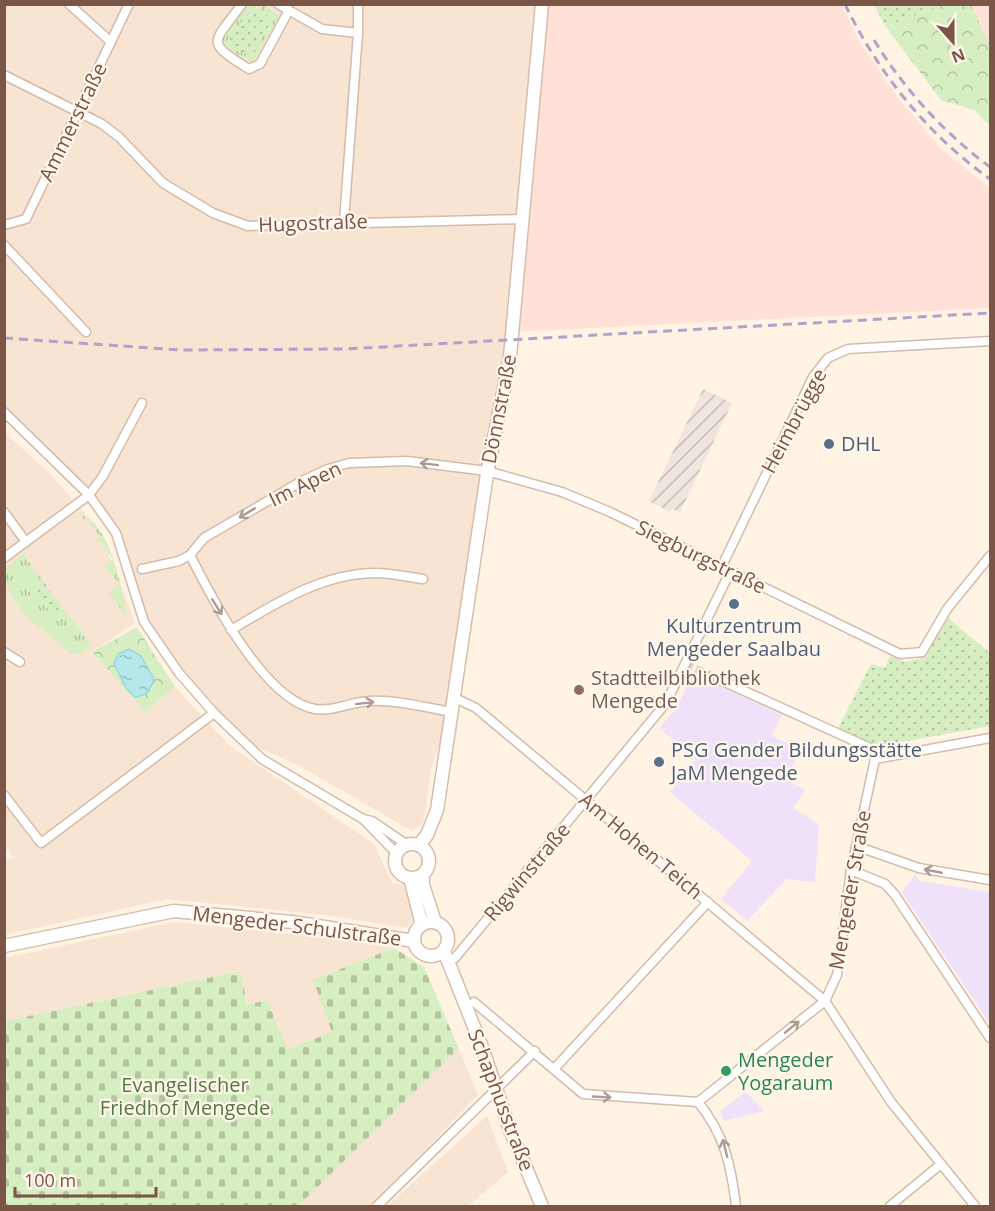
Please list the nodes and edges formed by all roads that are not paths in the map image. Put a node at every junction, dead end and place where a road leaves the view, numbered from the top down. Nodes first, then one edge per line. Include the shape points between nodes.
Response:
1 (69, 4) edge
2 (129, 4) edge
3 (242, 4) edge
4 (278, 4) edge
5 (358, 4) edge
6 (542, 4) edge
7 (288, 12) junction
8 (358, 33) junction
9 (111, 42) junction
10 (4, 75) edge
11 (78, 112) junction
12 (524, 219) junction
13 (344, 222) junction
14 (4, 225) edge
15 (4, 245) edge
16 (86, 332) dead end
17 (990, 341) edge
18 (142, 403) dead end
19 (4, 412) edge
20 (488, 471) junction
21 (88, 495) junction
22 (4, 512) edge
23 (26, 542) junction
24 (190, 555) junction
25 (990, 556) edge
26 (4, 558) edge
27 (142, 569) dead end
28 (725, 570) junction
29 (423, 579) dead end
30 (231, 630) junction
31 (4, 652) edge
32 (20, 662) dead end
33 (718, 679) tunnel mouth
34 (453, 697) junction
35 (452, 712) junction
36 (214, 713) junction
37 (990, 738) edge
38 (875, 759) junction
39 (4, 795) edge
40 (586, 800) junction
41 (856, 846) junction
42 (412, 849) junction
43 (851, 870) junction
44 (417, 877) junction
45 (990, 879) edge
46 (708, 902) junction
47 (428, 924) junction
48 (414, 941) junction
49 (4, 946) edge
50 (440, 954) junction
51 (455, 958) dead end
52 (825, 1001) junction
53 (474, 1002) dead end
54 (990, 1038) edge
55 (535, 1052) junction
56 (554, 1069) junction
57 (497, 1091) junction
58 (698, 1102) junction
59 (941, 1164) junction
60 (377, 1206) edge
61 (542, 1206) edge
62 (736, 1206) edge
63 (890, 1206) edge
64 (975, 1206) edge

1 - 9 street
2 - 9 street, Ammerstraße
3 - 7 street via 217,38 217,45 249,69 260,64
4 - 7 street
5 - 8 street
6 - 12 street, Dönnstraße
7 - 8 street via 322,29
8 - 13 street
9 - 11 street, Ammerstraße
10 - 11 street, Hugostraße
11 - 13 street, Hugostraße via 120,137 163,183 213,213 248,226
11 - 14 street, Ammerstraße via 26,219
12 - 13 street, Hugostraße
12 - 20 street, Dönnstraße via 510,357
15 - 16 street
17 - 28 street, Heimbrügge via 848,349 828,358 813,376
18 - 21 street via 103,476
19 - 21 street
20 -> 24 street, Im Apen via 385,460 349,463 302,481 204,538
20 - 28 street, Siegburgstraße via 596,506
20 - 34 street, Dönnstraße
21 - 23 street
21 - 36 street via 119,539 144,622 179,673
22 - 23 street
23 - 26 street
24 - 27 street, Im Apen
24 -> 30 street
25 - 28 street, Siegburgstraße via 947,609 926,647 917,654 900,654
28 - 40 street, Rigwinstraße via 666,703
29 - 30 street via 378,573 339,578 290,596
30 -> 35 street via 275,683 307,707 330,709 371,701
31 - 32 street
33 - 38 street via 870,748
34 - 35 street, Dönnstraße
34 - 40 street, Am Hohen Teich via 476,708
35 - 42 street, Dönnstraße via 436,810 438,826
36 - 39 street via 41,843
36 - 42 street via 262,759
37 - 38 street
38 - 41 street, Mengeder Straße
40 - 46 street, Am Hohen Teich
40 - 51 street, Rigwinstraße
41 - 43 street, Mengeder Straße
45 -> 41 street via 919,868
42 - 44 street, Dönnstraße via 428,867
42 - 44 street via 396,867 401,875
43 - 52 street, Mengeder Straße via 837,975
43 - 54 street via 885,884 896,895
44 - 47 street via 423,885
46 - 52 street, Am Hohen Teich
46 - 56 street
47 - 48 street via 416,932
47 - 50 street via 448,933 449,942
48 - 49 street, Mengeder Schulstraße via 292,922 174,911
48 - 50 street via 421,954
50 - 57 street, Schaphusstraße via 457,981
58 -> 52 street, Mengeder Straße
52 - 59 street, Am Hohen Teich via 891,1102
53 - 55 street
55 - 56 street
55 - 57 street
56 -> 58 street via 571,1086 589,1096
57 - 60 street
57 - 61 street, Schaphusstraße
62 -> 58 street via 724,1142
59 - 63 street
59 - 64 street, Am Hohen Teich

